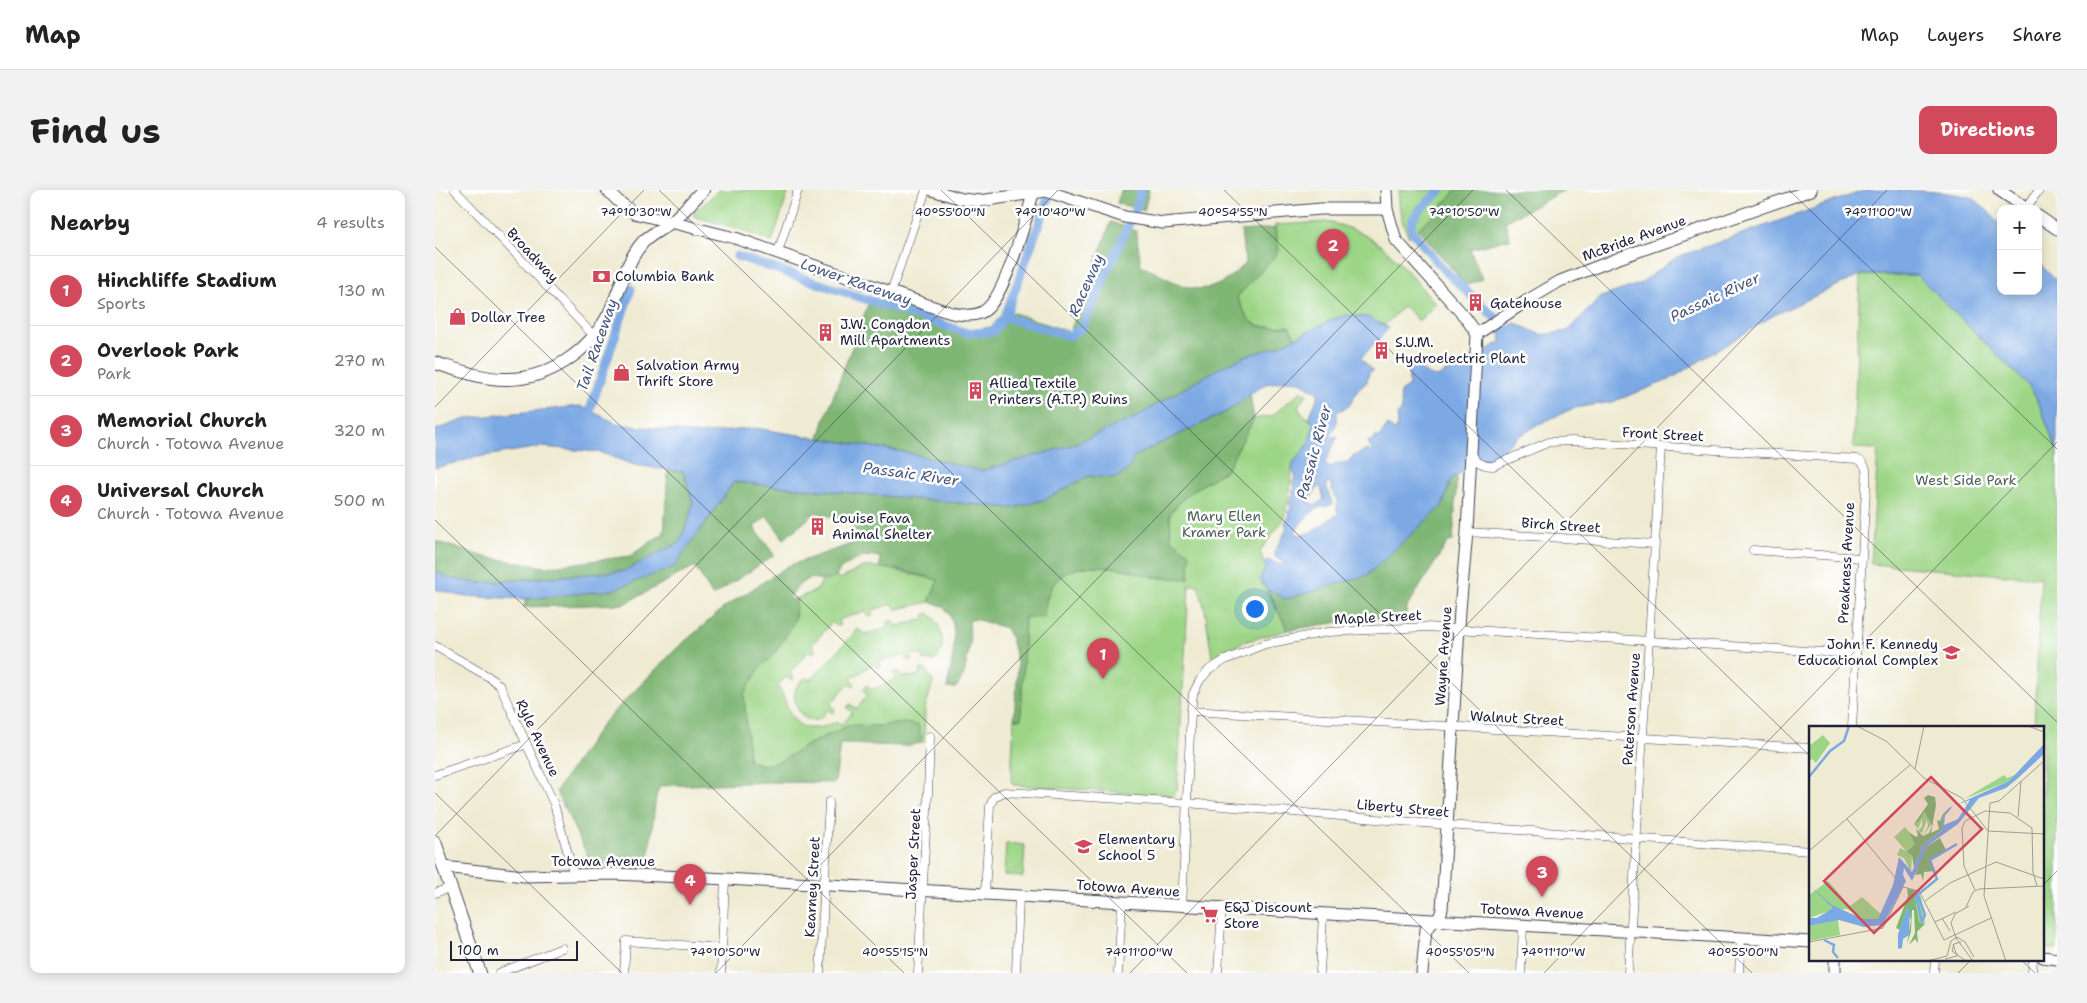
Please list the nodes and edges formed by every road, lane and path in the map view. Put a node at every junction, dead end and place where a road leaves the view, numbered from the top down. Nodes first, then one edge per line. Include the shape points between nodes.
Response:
1 (455, 190) edge
2 (607, 190) edge
3 (703, 190) edge
4 (798, 190) edge
5 (926, 190) edge
6 (932, 190) edge
7 (1387, 190) edge
8 (1811, 190) edge
9 (1999, 190) edge
10 (2039, 190) edge
11 (1034, 191) edge
12 (2022, 205) edge
13 (2029, 205) edge
14 (1387, 209) junction
15 (2042, 219) edge
16 (672, 222) junction
17 (2057, 229) edge
18 (778, 252) junction
19 (891, 292) junction
20 (1477, 334) junction
21 (594, 336) junction
22 (435, 363) edge
23 (1661, 447) junction
24 (1471, 453) junction
25 (1863, 462) joint
26 (1467, 532) junction
27 (1654, 544) junction
28 (1753, 550) dead end
29 (1861, 558) junction
30 (1459, 630) junction
31 (1647, 642) junction
32 (435, 646) edge
33 (1856, 654) junction
34 (1191, 711) junction
35 (1852, 726) edge
36 (1453, 727) junction
37 (930, 736) dead end
38 (1641, 738) junction
39 (527, 744) junction
40 (1809, 748) edge
41 (435, 775) edge
42 (829, 802) dead end
43 (1187, 803) junction
44 (1447, 825) junction
45 (1635, 838) junction
46 (435, 842) edge
47 (1809, 851) edge
48 (444, 867) junction
49 (574, 875) junction
50 (725, 879) junction
51 (825, 885) junction
52 (452, 887) junction
53 (923, 890) junction
54 (435, 893) edge
55 (985, 894) junction
56 (1019, 896) junction
57 (1122, 903) junction
58 (1181, 907) junction
59 (1222, 909) junction
60 (1323, 914) junction
61 (1433, 920) junction
62 (1523, 926) junction
63 (1630, 932) junction
64 (1741, 938) junction
65 (1809, 942) edge
66 (562, 948) dead end
67 (722, 948) junction
68 (1835, 960) edge
69 (1935, 960) edge
70 (2033, 960) edge
71 (480, 973) edge
72 (499, 973) edge
73 (624, 973) edge
74 (721, 973) edge
75 (820, 973) edge
76 (919, 973) edge
77 (1015, 973) edge
78 (1118, 973) edge
79 (1218, 973) edge
80 (1320, 973) edge
81 (1422, 973) edge
82 (1521, 973) edge
83 (1628, 973) edge
84 (1739, 973) edge
85 (1835, 973) edge
86 (1934, 973) edge
87 (2033, 973) edge

1 - 21 street, Broadway
2 - 16 street via 627,209
3 - 16 main road
4 - 18 street
5 - 19 street
6 - 11 street via 980,201
7 - 14 street
8 - 20 street, McBride Avenue via 1560,281
9 - 12 street
10 - 13 street
11 - 14 street via 1052,192 1140,221 1169,223 1321,209
11 - 19 street via 1002,286 983,312 963,315 948,312
14 - 20 street via 1396,240
15 - 17 street
16 - 18 street
16 - 21 main road via 643,242 631,261 609,313
18 - 19 street
20 - 24 street, Wayne Avenue
21 - 22 main road via 559,365 527,376 497,378
23 - 24 street, Front Street via 1549,442 1487,466 1479,463
23 - 25 street, Front Street via 1801,454
23 - 27 street, Paterson Avenue
24 - 26 street, Wayne Avenue
25 - 29 street, Preakness Avenue via 1867,470
26 - 27 street, Birch Street
26 - 30 street, Wayne Avenue
27 - 31 street, Paterson Avenue
28 - 29 street
29 - 33 street, Preakness Avenue
30 - 31 street, Maple Street
30 - 34 street, Maple Street via 1399,627 1328,632 1265,644 1209,670 1193,694
30 - 36 street, Wayne Avenue
31 - 33 street, Maple Street
31 - 38 street, Paterson Avenue
32 - 39 street, Ryle Avenue via 496,682
33 - 35 street, Preakness Avenue
34 - 36 street, Walnut Street
34 - 43 street, Maple Street
36 - 38 street, Walnut Street
36 - 44 street, Wayne Avenue
37 - 53 street, Jasper Street
38 - 40 street, Walnut Street
38 - 45 street, Paterson Avenue
39 - 41 street
39 - 49 street, Ryle Avenue via 554,804
42 - 51 street, Kearney Street
43 - 44 street, Liberty Street
43 - 55 street, Liberty Street via 1004,792 994,798 990,806
43 - 58 street, Maple Street
44 - 45 street, Liberty Street
44 - 61 street, Wayne Avenue via 1442,909
45 - 47 street, Liberty Street
45 - 63 street, Paterson Avenue
46 - 48 main road
48 - 49 street, Totowa Avenue via 524,876
48 - 52 main road
49 - 50 street, Totowa Avenue
50 - 51 street, Totowa Avenue
50 - 67 street
51 - 53 street, Totowa Avenue
51 - 75 street, Kearney Street
52 - 54 street
52 - 71 main road
53 - 55 street, Totowa Avenue
53 - 76 street, Jasper Street
55 - 56 street, Totowa Avenue
56 - 57 street, Totowa Avenue
56 - 77 street
57 - 58 street, Totowa Avenue
57 - 78 street
58 - 59 street, Totowa Avenue
59 - 60 street, Totowa Avenue
59 - 79 street
60 - 61 street, Totowa Avenue
60 - 80 street
61 - 62 street, Totowa Avenue
61 - 81 street, Wayne Avenue via 1425,932
62 - 63 street, Totowa Avenue
62 - 82 street
63 - 64 street, Totowa Avenue
63 - 83 street, Paterson Avenue
64 - 65 street, Totowa Avenue
64 - 84 street
66 - 72 street
67 - 73 street via 626,941
67 - 74 street
68 - 85 street
69 - 86 street
70 - 87 street

